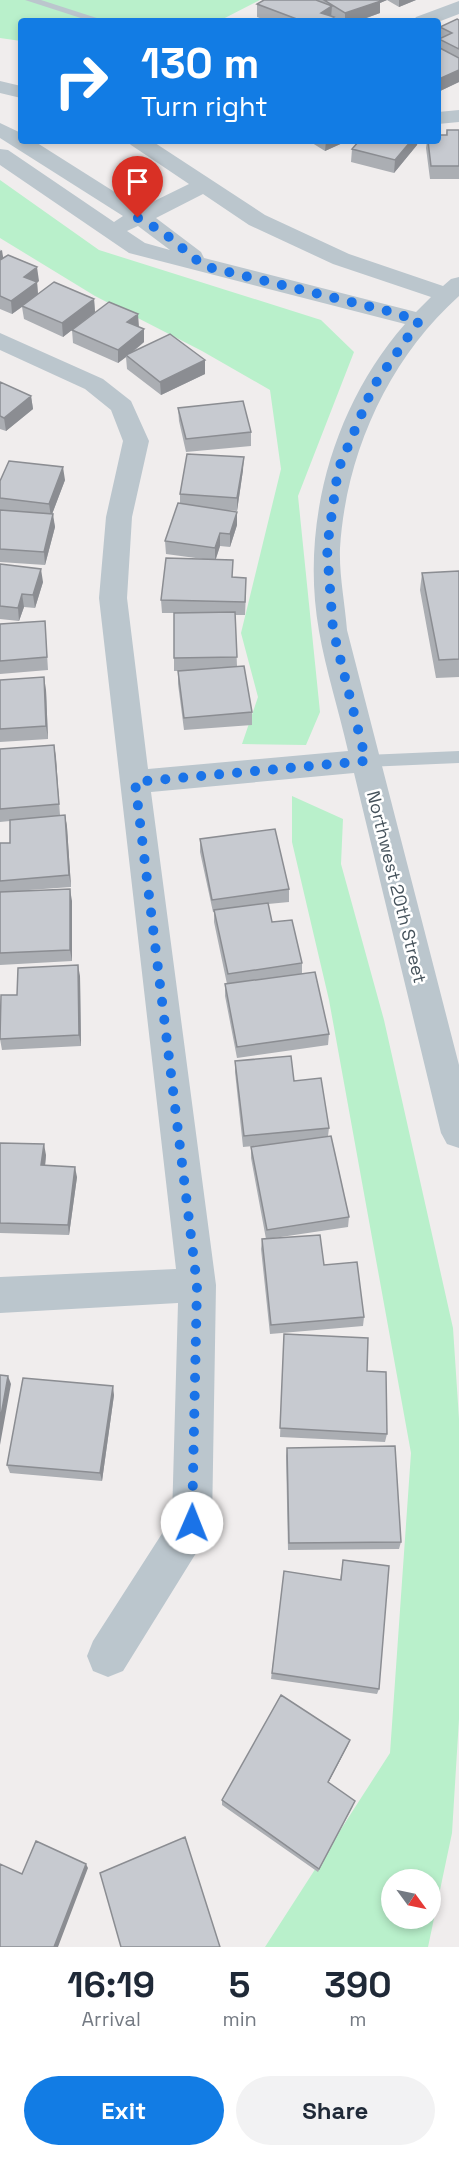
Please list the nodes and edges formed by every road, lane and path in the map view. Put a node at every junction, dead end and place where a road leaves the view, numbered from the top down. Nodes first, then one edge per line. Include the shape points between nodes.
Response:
1 (30, 0) edge
2 (459, 7) edge
3 (91, 18) edge
4 (431, 18) edge
5 (0, 87) edge
6 (18, 91) edge
7 (0, 129) edge
8 (18, 141) edge
9 (23, 144) edge
10 (143, 144) edge
11 (0, 155) edge
12 (205, 185) junction
13 (138, 218) junction
14 (111, 231) junction
15 (204, 266) junction
16 (452, 289) edge
17 (419, 321) junction
18 (0, 340) edge
19 (459, 758) edge
20 (366, 761) junction
21 (135, 782) junction
22 (459, 1133) edge
23 (197, 1285) junction
24 (0, 1295) edge
25 (108, 1656) dead end

1 - 3 lane
2 - 4 street
5 - 6 street
7 - 8 street
9 - 13 street
10 - 12 street
11 - 14 street
12 - 13 street
12 - 16 street via 257,220 341,259
13 - 14 street
13 - 15 street via 163,232
14 - 15 street via 137,248
15 - 17 street
16 - 17 street, Northwest 20th Street
17 - 20 street, Northwest 20th Street via 373,387 338,470 327,548 333,630
18 - 21 street via 94,384 122,406 136,441 119,517 113,598
19 - 20 lane
20 - 21 street
20 - 22 street, Northwest 20th Street
21 - 23 street
23 - 24 street
23 - 25 street via 192,1523

